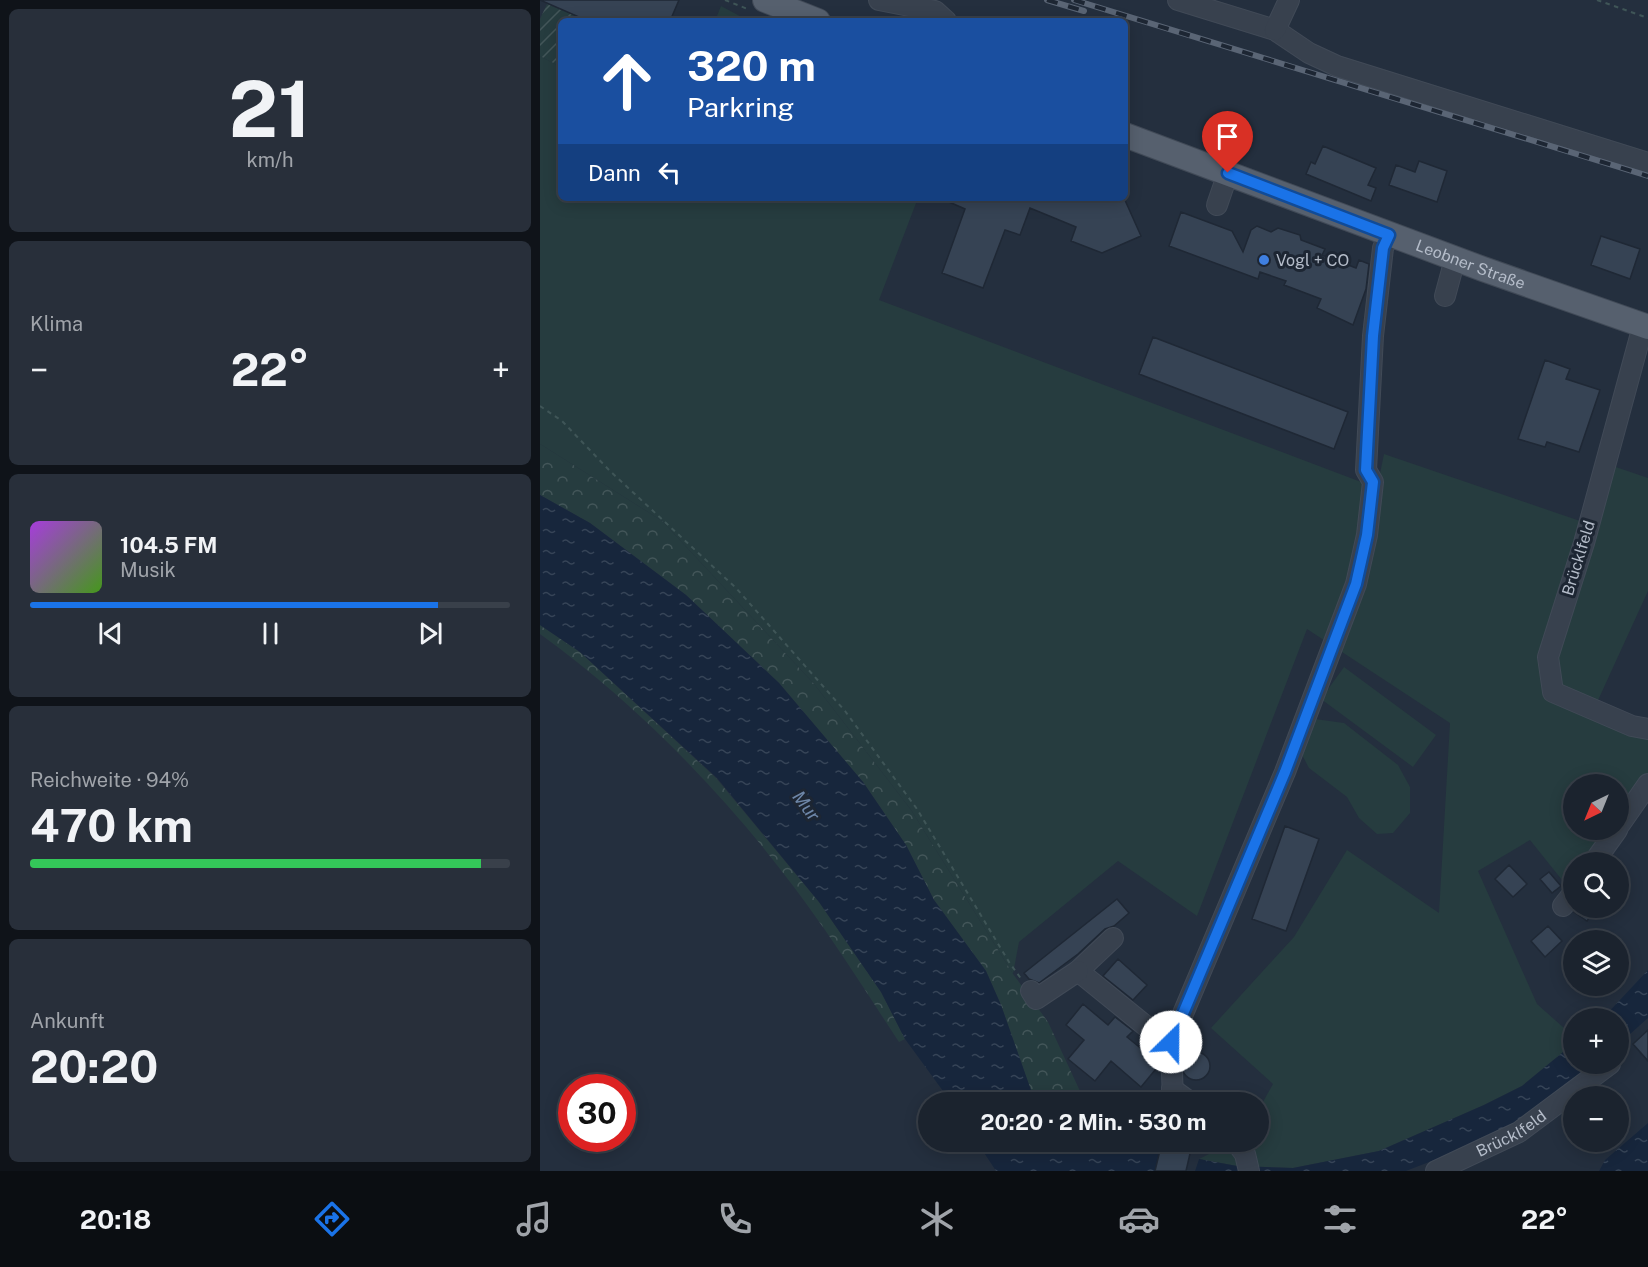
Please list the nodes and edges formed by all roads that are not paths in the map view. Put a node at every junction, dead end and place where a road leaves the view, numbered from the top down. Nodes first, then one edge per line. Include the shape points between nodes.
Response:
1 (765, 0) edge
2 (879, 0) edge
3 (1178, 0) edge
4 (1289, 0) edge
5 (810, 18) edge
6 (943, 18) edge
7 (1275, 30) junction
8 (1128, 136) edge
9 (1648, 163) edge
10 (1228, 173) junction
11 (1217, 205) dead end
12 (1389, 235) junction
13 (1455, 259) junction
14 (1445, 296) dead end
15 (1646, 326) edge
16 (1648, 729) edge
17 (1648, 784) edge
18 (1629, 812) edge
19 (1113, 938) dead end
20 (1078, 971) junction
21 (1031, 991) road end
22 (1173, 1036) junction
23 (1597, 1074) edge
24 (1173, 1092) edge
25 (1436, 1171) edge

1 - 5 main road
2 - 6 street via 935,11
3 - 7 street
4 - 7 street
7 - 9 street via 1337,66
8 - 10 main road, Leobner Straße
10 - 11 street
10 - 12 main road, Leobner Straße
12 - 13 main road, Leobner Straße
12 - 22 street via 1383,248 1373,336 1366,470 1373,482 1356,584 1285,772
13 - 14 street
13 - 15 main road, Leobner Straße
15 - 16 street, Brücklfeld via 1548,657 1553,692 1632,726
17 - 18 street
19 - 20 street
20 - 21 street via 1036,999
20 - 22 street via 1147,1027
22 - 24 street
23 - 25 street, Brücklfeld via 1519,1132

